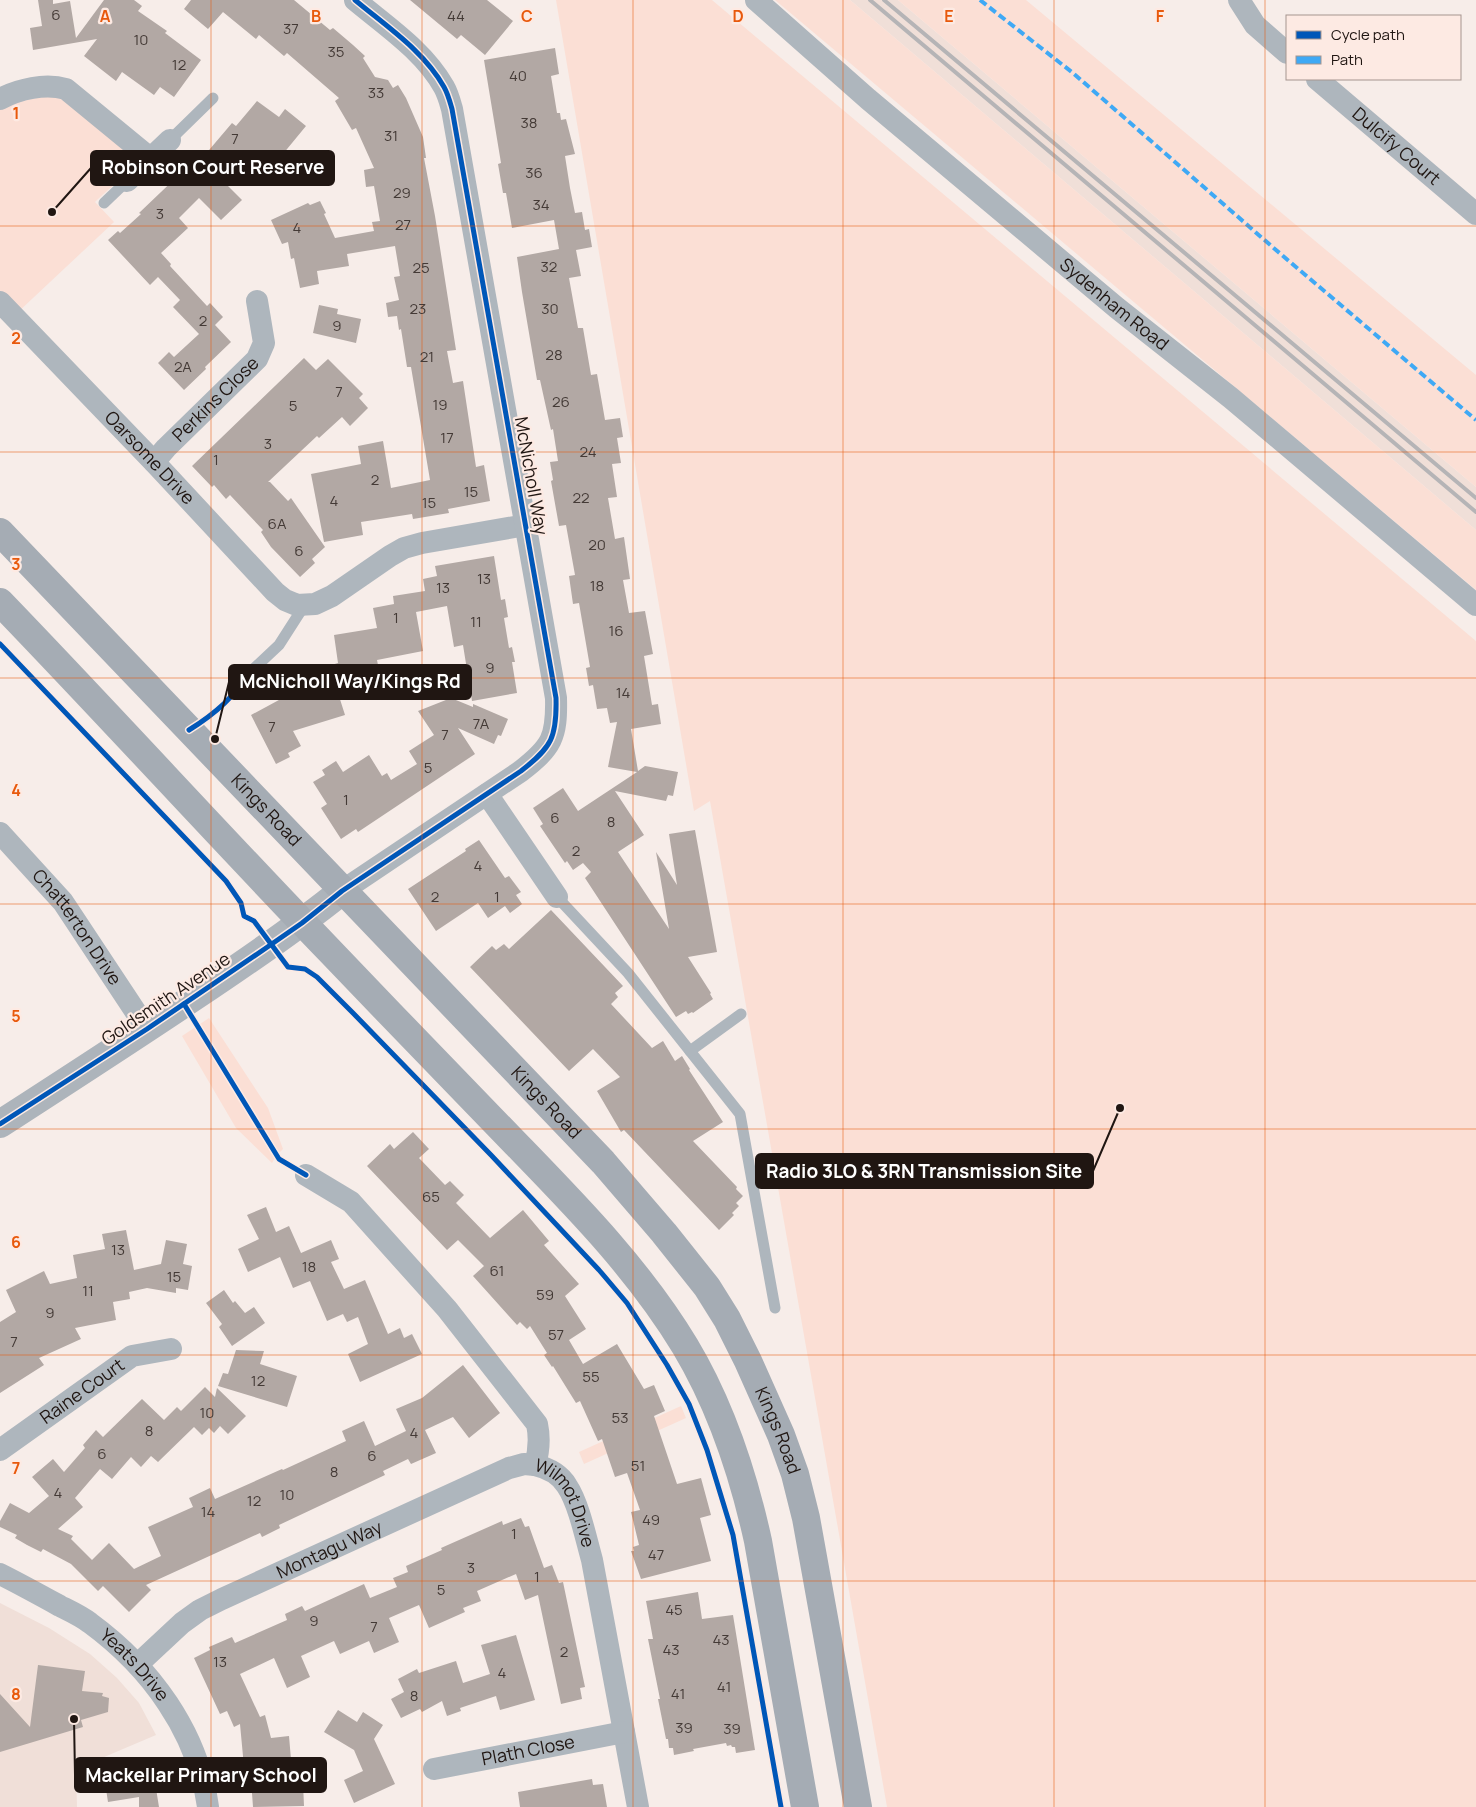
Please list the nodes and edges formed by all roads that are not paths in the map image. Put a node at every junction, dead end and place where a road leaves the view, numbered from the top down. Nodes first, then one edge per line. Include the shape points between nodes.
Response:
1 (355, 0) edge
2 (756, 0) edge
3 (1239, 0) edge
4 (1286, 52) edge
5 (1318, 80) edge
6 (0, 98) edge
7 (213, 98) dead end
8 (170, 140) joint
9 (150, 158) junction
10 (127, 181) joint
11 (104, 203) dead end
12 (1476, 214) edge
13 (257, 301) dead end
14 (0, 302) edge
15 (154, 462) junction
16 (526, 525) junction
17 (0, 532) edge
18 (0, 602) edge
19 (1476, 605) edge
20 (304, 606) junction
21 (246, 676) dead end
22 (486, 794) junction
23 (0, 833) edge
24 (342, 891) junction
25 (557, 897) joint
26 (302, 923) junction
27 (740, 1014) dead end
28 (147, 1029) junction
29 (690, 1051) junction
30 (0, 1124) edge
31 (306, 1175) dead end
32 (775, 1308) dead end
33 (171, 1349) dead end
34 (0, 1450) edge
35 (535, 1465) junction
36 (0, 1574) edge
37 (138, 1664) junction
38 (624, 1732) junction
39 (434, 1769) dead end
40 (208, 1807) edge
41 (638, 1807) edge
42 (806, 1807) edge
43 (858, 1807) edge

1 - 16 street, McNicholl Way via 431,67 445,88 452,109
2 - 19 street, Sydenham Road via 868,99
3 - 4 street via 1255,25
5 - 12 street, Dulcify Court
6 - 9 street via 55,85 66,88
7 - 8 lane
8 - 9 street
9 - 10 street
10 - 11 lane
13 - 15 street, Perkins Close via 264,342 257,359
14 - 15 street, Oarsome Drive
15 - 20 street, Oarsome Drive via 275,592 285,600
16 - 20 street via 404,548 332,596
16 - 22 street, McNicholl Way via 556,698 555,730 540,756
17 - 24 main road, Kings Road
18 - 26 main road
20 - 21 lane via 279,645
22 - 24 street, McNicholl Way
22 - 25 street
23 - 28 street, Chatterton Drive via 63,902
24 - 26 street, Goldsmith Avenue
24 - 43 main road, Kings Road via 603,1162 689,1263 727,1319 765,1397 795,1474 812,1550
25 - 29 lane via 628,973
26 - 28 street, Goldsmith Avenue
26 - 42 main road via 583,1214 636,1275 686,1348 730,1440 750,1503
27 - 29 lane
28 - 30 street, Goldsmith Avenue
29 - 32 lane via 740,1114
31 - 35 street, Wilmot Drive via 351,1202 447,1309 537,1424 540,1434
33 - 34 street, Raine Court via 132,1356
35 - 37 street, Montagu Way via 509,1468 200,1610
35 - 38 street, Wilmot Drive via 554,1472 567,1486 582,1525 598,1590
36 - 37 street, Yeats Drive via 89,1622
37 - 40 street, Yeats Drive via 166,1700 184,1732 203,1783
38 - 39 street, Plath Close
38 - 41 street, Wilmot Drive

